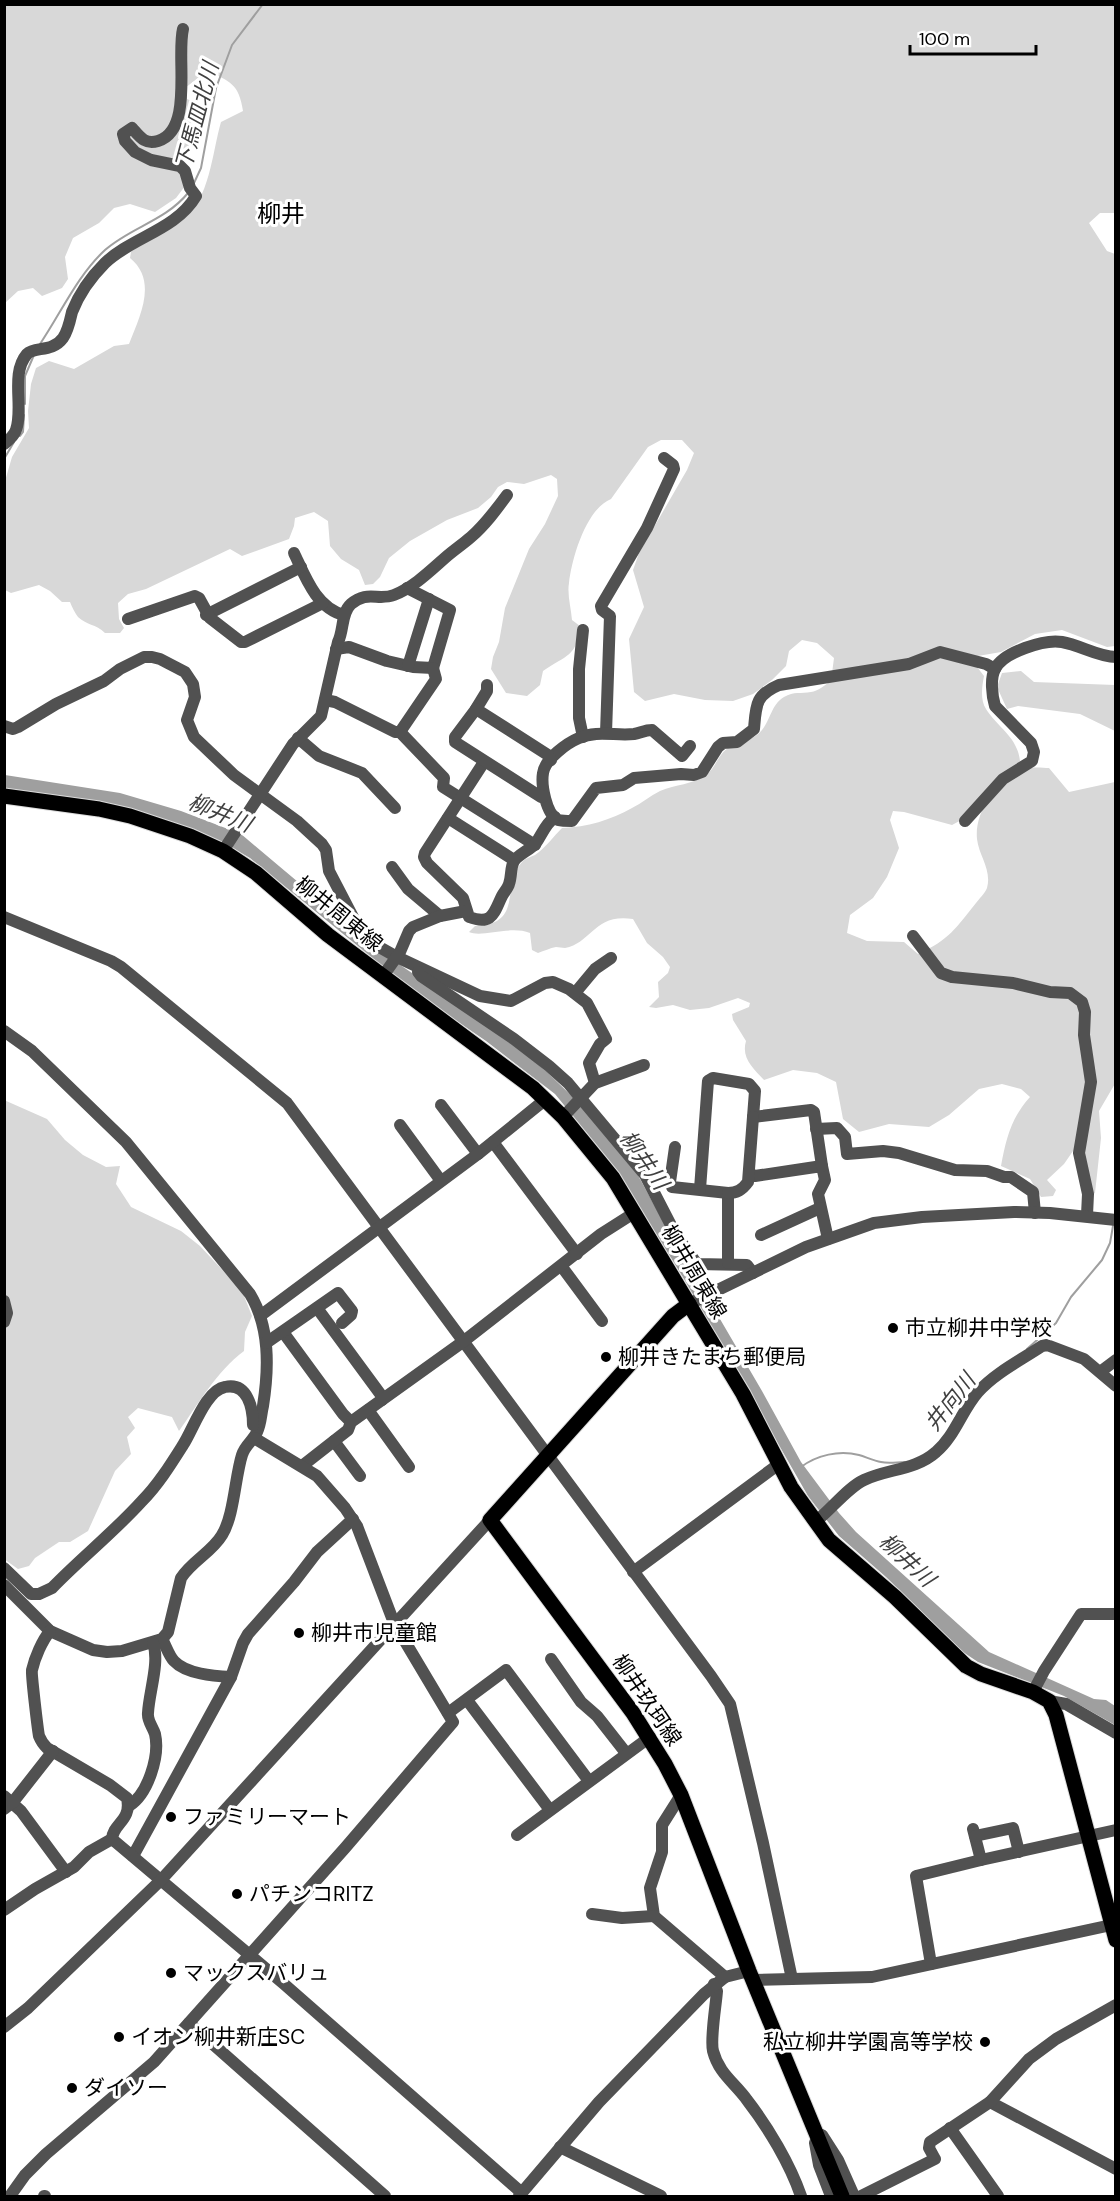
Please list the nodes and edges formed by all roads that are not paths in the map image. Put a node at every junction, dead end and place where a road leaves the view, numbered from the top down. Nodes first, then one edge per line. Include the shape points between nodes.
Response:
1 (183, 29) dead end
2 (4, 444) edge
3 (663, 458) dead end
4 (507, 495) dead end
5 (294, 553) dead end
6 (301, 567) junction
7 (407, 588) junction
8 (429, 599) junction
9 (324, 603) junction
10 (206, 615) junction
11 (344, 615) junction
12 (128, 619) dead end
13 (583, 630) dead end
14 (336, 649) junction
15 (1116, 657) edge
16 (408, 666) junction
17 (433, 668) junction
18 (995, 669) junction
19 (488, 685) dead end
20 (325, 700) junction
21 (476, 709) junction
22 (4, 726) edge
23 (400, 732) junction
24 (606, 733) junction
25 (583, 736) junction
26 (298, 738) junction
27 (690, 746) dead end
28 (551, 760) junction
29 (484, 762) junction
30 (258, 794) junction
31 (4, 796) edge
32 (544, 796) junction
33 (461, 797) junction
34 (395, 808) dead end
35 (555, 817) junction
36 (448, 818) junction
37 (965, 821) dead end
38 (535, 845) junction
39 (224, 849) junction
40 (514, 860) junction
41 (392, 867) dead end
42 (466, 911) junction
43 (440, 916) junction
44 (4, 917) edge
45 (913, 936) dead end
46 (397, 958) junction
47 (610, 958) dead end
48 (415, 966) junction
49 (385, 974) junction
50 (575, 993) junction
51 (4, 1031) edge
52 (644, 1065) dead end
53 (595, 1083) junction
54 (546, 1099) junction
55 (581, 1099) junction
56 (441, 1105) dead end
57 (565, 1115) junction
58 (753, 1117) junction
59 (400, 1125) dead end
60 (816, 1129) junction
61 (493, 1142) junction
62 (675, 1147) dead end
63 (478, 1154) junction
64 (822, 1166) junction
65 (749, 1174) junction
66 (441, 1181) junction
67 (699, 1188) junction
68 (728, 1193) junction
69 (820, 1208) junction
70 (634, 1213) junction
71 (1035, 1213) junction
72 (1087, 1215) junction
73 (1116, 1220) edge
74 (380, 1227) junction
75 (761, 1235) dead end
76 (828, 1239) junction
77 (577, 1254) junction
78 (728, 1263) junction
79 (562, 1267) junction
80 (753, 1273) junction
81 (4, 1301) edge
82 (692, 1302) junction
83 (317, 1308) junction
84 (260, 1315) junction
85 (602, 1321) dead end
86 (4, 1322) edge
87 (342, 1323) dead end
88 (283, 1332) junction
89 (464, 1341) junction
90 (266, 1343) junction
91 (1116, 1360) edge
92 (1100, 1372) junction
93 (1116, 1386) edge
94 (382, 1400) junction
95 (368, 1410) junction
96 (351, 1422) junction
97 (254, 1438) junction
98 (334, 1441) junction
99 (548, 1456) junction
100 (779, 1464) junction
101 (302, 1466) junction
102 (409, 1467) dead end
103 (360, 1476) dead end
104 (353, 1519) junction
105 (490, 1520) junction
106 (817, 1521) junction
107 (4, 1568) edge
108 (633, 1572) junction
109 (4, 1585) edge
110 (1116, 1614) edge
111 (394, 1623) junction
112 (51, 1631) junction
113 (158, 1641) junction
114 (551, 1659) dead end
115 (231, 1677) junction
116 (1035, 1689) junction
117 (467, 1700) junction
118 (1049, 1701) junction
119 (448, 1713) junction
120 (1116, 1733) edge
121 (650, 1737) junction
122 (53, 1751) junction
123 (626, 1753) junction
124 (589, 1781) junction
125 (681, 1795) junction
126 (7, 1802) edge
127 (129, 1806) junction
128 (550, 1810) junction
129 (1116, 1830) edge
130 (517, 1835) dead end
131 (1088, 1837) junction
132 (112, 1839) junction
133 (1018, 1852) junction
134 (133, 1856) junction
135 (981, 1860) junction
136 (66, 1872) junction
137 (162, 1880) junction
138 (4, 1910) edge
139 (592, 1914) dead end
140 (654, 1916) junction
141 (1114, 1930) edge
142 (250, 1955) junction
143 (932, 1964) junction
144 (751, 1975) junction
145 (725, 1977) junction
146 (792, 1979) junction
147 (714, 1984) junction
148 (1116, 2005) edge
149 (189, 2023) junction
150 (4, 2027) edge
151 (990, 2102) junction
152 (813, 2126) junction
153 (950, 2128) junction
154 (560, 2147) junction
155 (1116, 2169) edge
156 (520, 2194) edge
157 (10, 2196) edge
158 (385, 2196) edge
159 (661, 2196) edge
160 (801, 2196) edge
161 (831, 2196) edge
162 (842, 2196) edge
163 (854, 2196) edge
164 (861, 2196) edge
165 (998, 2196) edge

1 - 2 street via 176,126 162,140 151,143 142,141 132,128 123,134 135,152 180,166 196,196 171,223 105,262 84,287 64,337 49,349 26,356 19,375 16,429
3 - 24 street via 674,469 646,528 601,606 610,616
4 - 7 street via 471,537
5 - 6 street
6 - 9 street
6 - 10 street
7 - 8 street
7 - 11 street via 386,597 366,596 352,603
8 - 16 street
8 - 17 street via 450,610
9 - 10 street via 245,642
9 - 11 street
10 - 12 street via 195,596
11 - 14 street
13 - 25 street via 579,718
14 - 16 street via 349,647
14 - 20 street
15 - 18 street via 1068,643 1045,641 1014,653
16 - 17 street
17 - 23 street via 436,679
18 - 35 street via 939,652 909,664 779,685 761,695 752,732 718,747 702,772 634,778 623,785 596,788 572,821
18 - 37 street via 995,706 1031,743 1034,752 1032,761 1003,778
19 - 21 street
20 - 23 street
20 - 26 street via 321,716
21 - 28 street
21 - 29 street via 455,742
22 - 30 street via 18,727 120,669 152,657 190,677 195,697 187,720 194,737
23 - 33 street via 444,778 443,787
24 - 25 street
24 - 27 street via 652,730 682,756
25 - 28 street
26 - 30 street
26 - 34 street via 319,756 362,773
28 - 32 street via 543,772
29 - 32 street
29 - 33 street
30 - 39 street
30 - 46 street via 322,844 329,871 355,926
31 - 39 main road, 柳井周東線 via 130,816
32 - 35 street
33 - 36 street
33 - 38 street
35 - 38 street
36 - 40 street
36 - 42 street via 424,857 463,898
38 - 40 street
39 - 49 main road, 柳井周東線 via 328,935
40 - 42 street via 509,884 495,913 476,920
41 - 43 street via 408,889
42 - 43 street
43 - 46 street via 408,931
44 - 74 street via 121,967 279,1095
45 - 72 street via 941,973 1070,993 1082,1002 1091,1082 1079,1153 1088,1194
46 - 48 street
46 - 49 street
47 - 50 street
48 - 50 street via 494,999 510,1001 553,982
48 - 55 street via 421,976 549,1066
49 - 54 main road, 柳井周東線
50 - 53 street via 587,1003 606,1039 589,1063
51 - 84 street via 32,1051 126,1142 250,1294
52 - 53 street
53 - 55 street
54 - 57 main road, 柳井周東線
54 - 61 street
55 - 57 street
55 - 78 street via 645,1175 670,1224 697,1264
56 - 63 street
57 - 70 main road, 柳井周東線
58 - 60 street via 811,1110
58 - 65 street
58 - 67 street via 755,1091 749,1084 713,1078 708,1081
59 - 66 street
60 - 64 street
60 - 71 street via 837,1128 845,1137 847,1154 899,1153 955,1170 1011,1177 1033,1192
61 - 63 street
61 - 77 street
62 - 67 street via 672,1187
63 - 66 street
64 - 65 street
64 - 69 street via 825,1180 818,1194
65 - 68 street via 743,1189
66 - 74 street
67 - 68 street
68 - 78 street
69 - 75 street
69 - 76 street
70 - 77 street
70 - 82 main road, 柳井周東線
71 - 72 street
71 - 76 street via 891,1220
72 - 73 street
74 - 84 street
74 - 89 street
76 - 80 street
77 - 79 street
78 - 80 street via 747,1265
79 - 85 street
79 - 89 street
80 - 82 street
81 - 86 street via 8,1313
82 - 99 main road via 673,1316
82 - 100 main road, 柳井周東線
83 - 87 street via 338,1293 352,1311
83 - 88 street
83 - 94 street
84 - 90 street
88 - 90 street
88 - 96 street
89 - 94 street
89 - 99 street
90 - 97 street via 267,1383
91 - 92 street
92 - 93 street
92 - 106 street via 1069,1352 1047,1344 1042,1346 977,1393 950,1438 936,1453 922,1462 862,1481
94 - 95 street
95 - 96 street
95 - 102 street
96 - 98 street via 348,1430
97 - 101 street
97 - 107 street via 249,1398 233,1387 215,1391 177,1455 144,1500 52,1588 31,1594
97 - 113 street via 242,1452 223,1534 182,1578 168,1632
98 - 101 street
98 - 103 street
99 - 105 main road
99 - 108 street
100 - 106 main road, 柳井周東線 via 800,1502
100 - 108 street
101 - 104 street via 324,1482
104 - 111 street
104 - 115 street via 317,1552 248,1634
105 - 111 street
105 - 121 main road, 柳井玖珂線
106 - 116 main road, 柳井周東線 via 840,1550 966,1666
108 - 146 street via 730,1704
109 - 112 street
110 - 116 street via 1081,1614
111 - 119 street
111 - 137 street
112 - 113 street via 93,1650 107,1652
112 - 122 street via 31,1676 38,1733 42,1743
113 - 115 street via 181,1667
113 - 127 street via 148,1715 155,1733 153,1769 151,1778
114 - 123 street via 581,1702
115 - 134 street
116 - 118 main road, 柳井周東線
117 - 119 street
117 - 124 street via 506,1670
117 - 128 street
118 - 120 street via 1066,1704
118 - 131 main road
119 - 142 street via 453,1722
121 - 123 street
121 - 125 main road, 柳井玖珂線
122 - 126 street
122 - 127 street via 122,1792
123 - 124 street
124 - 128 street
125 - 140 street via 662,1825 662,1851 650,1888
125 - 144 main road, 柳井玖珂線
126 - 136 street
127 - 132 street
128 - 130 street
129 - 131 street
131 - 133 street
131 - 141 main road
132 - 134 street
132 - 136 street
133 - 135 street
133 - 135 street via 1012,1827 974,1832
134 - 137 street
135 - 143 street via 916,1876
136 - 138 street
137 - 142 street
137 - 150 street
139 - 140 street via 622,1918
140 - 145 street
141 - 143 street
142 - 149 street
142 - 156 street
143 - 146 street via 872,1977
144 - 145 street
144 - 146 street
144 - 152 main road, 柳井玖珂線
145 - 147 street
147 - 154 street
147 - 160 street via 717,1991 712,2049 720,2068 768,2128
148 - 151 street via 1029,2059
149 - 157 street via 154,2062 25,2175
149 - 158 street
151 - 153 street
151 - 155 street
152 - 161 street via 819,2165
152 - 162 main road, 柳井玖珂線
152 - 163 street via 838,2160
153 - 164 street via 930,2142 935,2159
153 - 165 street
154 - 156 street
154 - 159 street

